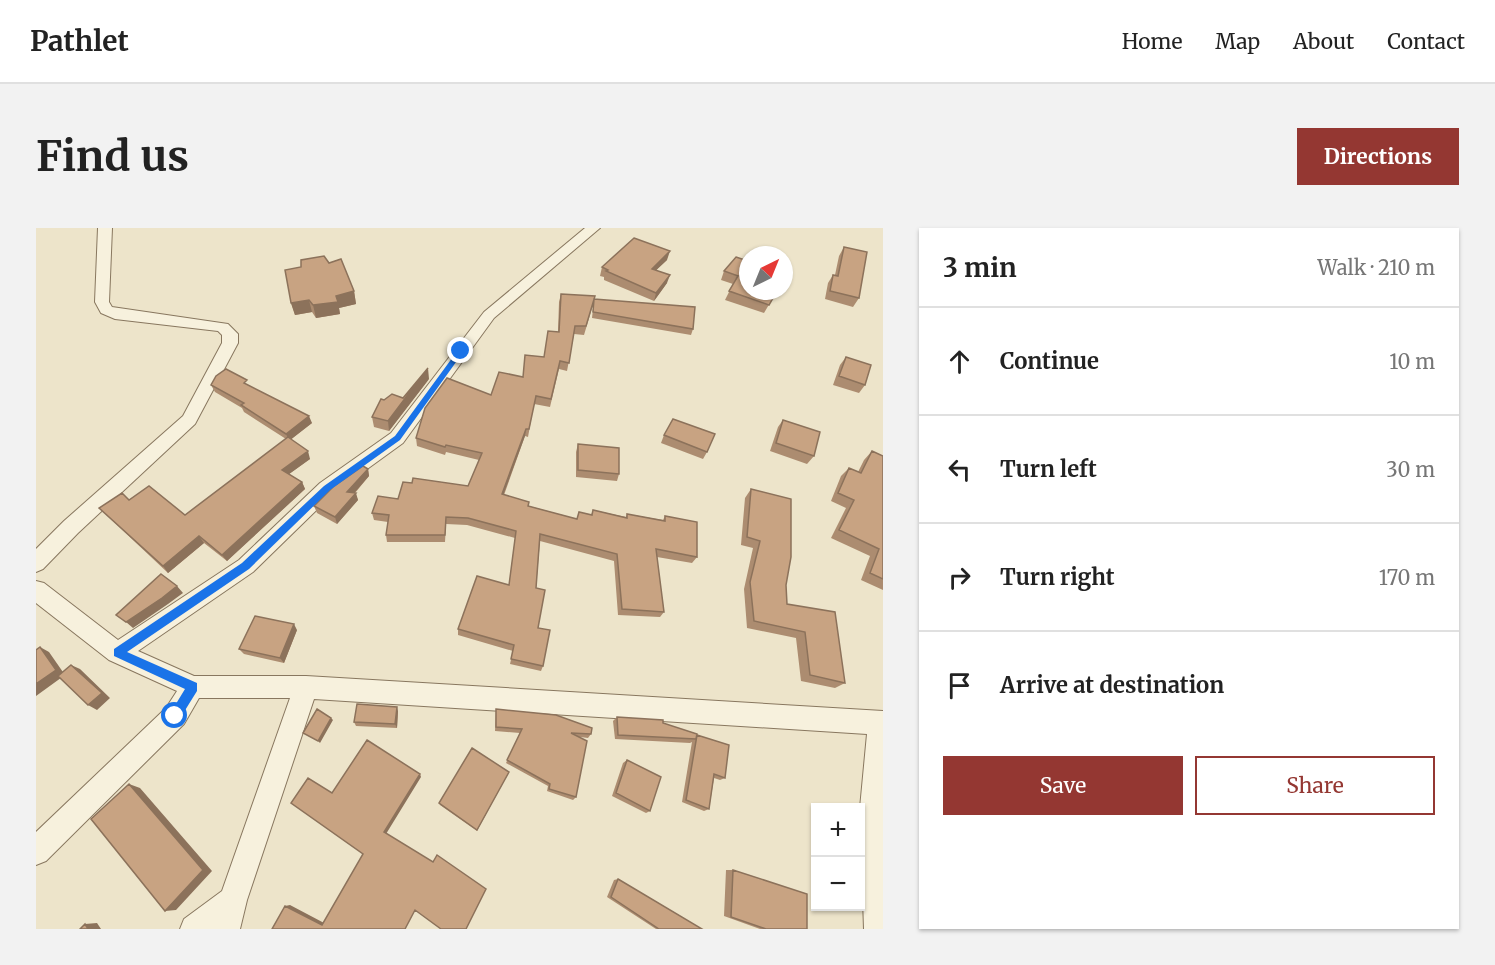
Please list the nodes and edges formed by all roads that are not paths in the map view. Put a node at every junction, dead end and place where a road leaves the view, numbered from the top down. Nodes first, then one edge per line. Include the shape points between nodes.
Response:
1 (105, 228) edge
2 (593, 228) edge
3 (36, 563) edge
4 (36, 590) edge
5 (117, 653) junction
6 (193, 687) junction
7 (306, 687) junction
8 (881, 723) edge
9 (36, 851) edge
10 (233, 900) junction
11 (194, 929) edge
12 (226, 929) edge
13 (878, 929) edge

1 - 3 street via 102,302 106,310 223,327 230,334 230,343 189,420 71,526
2 - 5 street via 489,315 398,438 327,488 246,566
4 - 5 street
5 - 6 street
6 - 7 street
6 - 9 street via 175,716
7 - 8 street
7 - 10 street
8 - 13 street via 873,809
10 - 11 street
10 - 12 street

